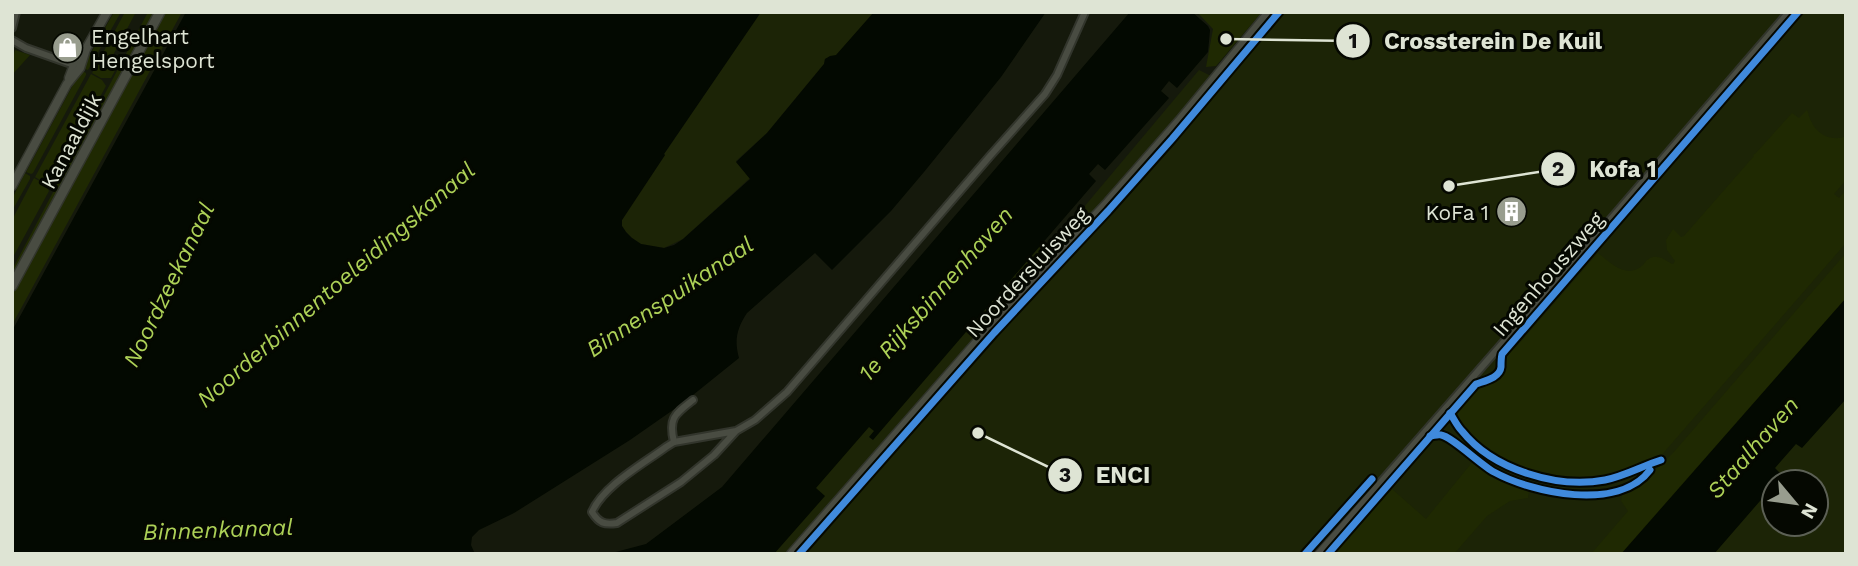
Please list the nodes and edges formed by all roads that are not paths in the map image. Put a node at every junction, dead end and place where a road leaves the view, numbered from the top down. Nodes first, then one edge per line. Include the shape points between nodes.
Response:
1 (16, 12) edge
2 (107, 12) edge
3 (160, 12) edge
4 (1085, 12) edge
5 (1269, 12) edge
6 (1789, 12) edge
7 (12, 28) edge
8 (12, 40) edge
9 (86, 49) junction
10 (74, 65) junction
11 (68, 84) junction
12 (12, 165) edge
13 (21, 170) junction
14 (12, 186) edge
15 (12, 286) edge
16 (693, 400) dead end
17 (736, 431) junction
18 (674, 442) junction
19 (791, 554) edge
20 (1318, 554) edge

1 - 7 street
2 - 9 street
3 - 15 main road, Kanaaldijk
4 - 17 street via 1045,94 787,391
5 - 19 street, Noordersluisweg via 1108,202 972,347
6 - 20 street, Ingenhouszweg
8 - 10 street
9 - 10 street
9 - 11 street
10 - 11 street
11 - 13 street
12 - 13 street
13 - 14 street
16 - 18 street via 673,417
17 - 18 street
17 - 18 street via 681,482 617,523 598,521 592,512 605,492

